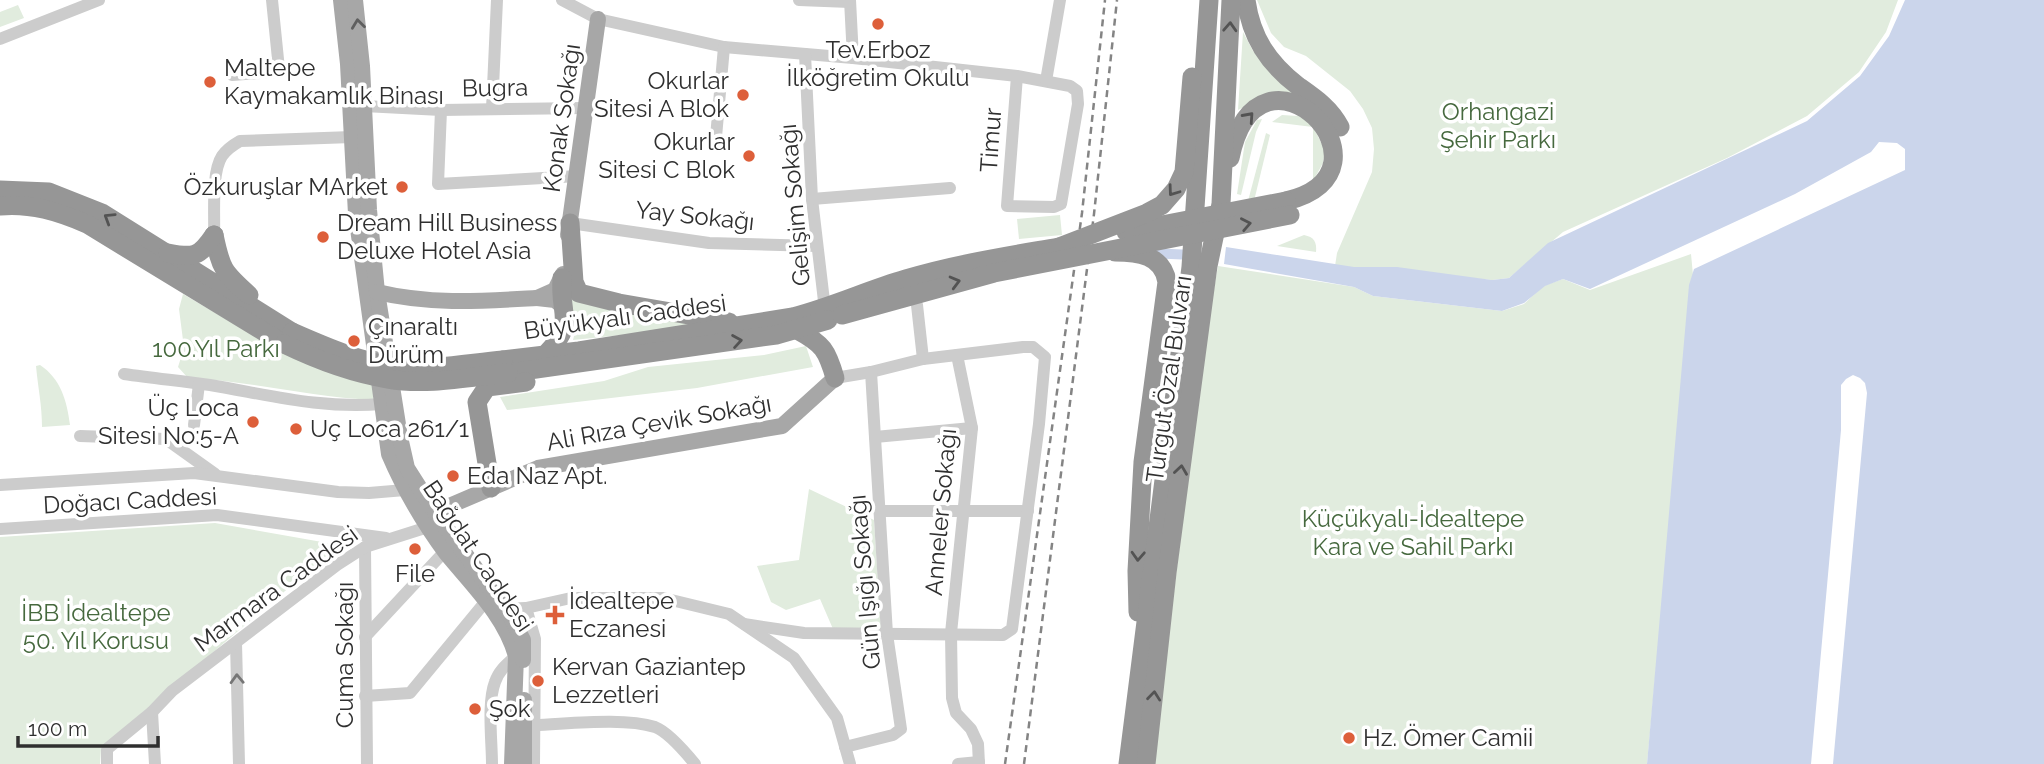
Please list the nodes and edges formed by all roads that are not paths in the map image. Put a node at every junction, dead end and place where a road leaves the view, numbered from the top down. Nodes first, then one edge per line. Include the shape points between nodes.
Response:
1 (99, 0) edge
2 (272, 0) edge
3 (341, 0) edge
4 (355, 0) edge
5 (497, 0) edge
6 (562, 0) edge
7 (799, 0) edge
8 (1060, 0) edge
9 (1199, 0) edge
10 (1209, 0) edge
11 (1231, 0) edge
12 (1246, 0) edge
13 (850, 1) edge
14 (598, 19) junction
15 (0, 39) edge
16 (724, 47) junction
17 (805, 54) junction
18 (853, 58) junction
19 (232, 75) dead end
20 (1017, 76) junction
21 (1046, 81) junction
22 (364, 106) junction
23 (585, 108) junction
24 (492, 109) junction
25 (441, 110) junction
26 (352, 137) junction
27 (716, 137) dead end
28 (578, 176) junction
29 (950, 188) dead end
30 (0, 190) edge
31 (812, 199) junction
32 (1221, 204) junction
33 (0, 206) edge
34 (1288, 208) junction
35 (570, 223) junction
36 (214, 235) junction
37 (817, 246) junction
38 (1059, 247) junction
39 (162, 252) junction
40 (1107, 252) junction
41 (1200, 267) junction
42 (562, 278) junction
43 (377, 292) junction
44 (537, 298) junction
45 (918, 305) dead end
46 (562, 306) junction
47 (841, 308) junction
48 (819, 310) junction
49 (744, 325) junction
50 (797, 330) junction
51 (288, 338) junction
52 (545, 354) junction
53 (645, 355) junction
54 (957, 355) junction
55 (923, 359) junction
56 (505, 366) junction
57 (871, 372) junction
58 (124, 374) dead end
59 (835, 378) junction
60 (199, 384) junction
61 (382, 404) junction
62 (194, 425) dead end
63 (972, 428) junction
64 (80, 436) dead end
65 (875, 437) junction
66 (217, 476) junction
67 (0, 485) edge
68 (491, 488) junction
69 (405, 490) junction
70 (964, 510) junction
71 (879, 511) junction
72 (1028, 511) junction
73 (432, 519) junction
74 (0, 529) edge
75 (387, 538) junction
76 (365, 547) junction
77 (444, 551) junction
78 (486, 601) junction
79 (526, 608) junction
80 (505, 609) junction
81 (744, 624) junction
82 (951, 633) junction
83 (887, 634) junction
84 (365, 637) junction
85 (236, 643) junction
86 (516, 656) junction
87 (1139, 681) junction
88 (365, 696) junction
89 (152, 712) junction
90 (534, 725) junction
91 (845, 747) junction
92 (979, 763) edge
93 (107, 764) edge
94 (155, 764) edge
95 (239, 764) edge
96 (367, 764) edge
97 (492, 764) edge
98 (512, 764) edge
99 (524, 764) edge
100 (534, 764) edge
101 (695, 764) edge
102 (850, 764) edge
103 (958, 764) edge
104 (1128, 764) edge
105 (1146, 764) edge

1 - 15 street
2 - 19 street via 279,69
3 - 26 main road, Bağdat Caddesi
22 -> 4 main road, Bağdat Caddesi
5 - 24 street
6 - 14 street
7 - 13 street
8 - 21 street
9 -> 38 highway, bridge via 1184,172 1176,189 1147,214
10 - 41 highway, Turgut Özal Bulvarı via 1193,240
32 -> 11 highway, Turgut Özal Bulvarı
12 - 34 highway via 1260,46 1281,71 1327,108 1344,139 1345,162 1336,186 1316,204
13 - 18 street
14 - 16 street
14 - 23 main road, Konak Sokağı
16 - 17 street
16 - 27 street
17 - 18 street
17 - 31 street, Gelişim Sokağı
18 - 20 street
20 - 21 street
20 - 21 street, Timur via 1007,206 1060,204 1077,91
22 - 25 street, Bugra
22 - 43 main road, Bağdat Caddesi
23 - 24 street, Bugra
23 - 28 main road, Konak Sokağı
24 - 25 street, Bugra
25 - 28 street via 438,184
26 - 36 street via 240,141 229,148 216,171
26 - 61 main road, Bağdat Caddesi via 356,214
28 - 35 main road, Konak Sokağı
29 - 31 street
39 -> 30 highway, Büyükyalı Caddesi via 102,213 71,199 49,192
31 - 37 street, Gelişim Sokağı
32 -> 34 highway via 1240,128 1262,105 1284,101 1318,118 1332,147 1330,167 1318,187
32 - 41 highway, Turgut Özal Bulvarı via 1213,241
33 - 51 highway, Büyükyalı Caddesi via 55,211 88,224
34 - 38 highway, Büyükyalı Caddesi, bridge
40 -> 34 highway, bridge
35 - 37 street, Yay Sokağı via 709,243
35 - 42 main road, Konak Sokağı
35 - 49 highway via 574,282 579,293
36 - 39 highway via 194,255
36 - 51 highway via 225,272
37 - 48 street, Gelişim Sokağı via 824,301
38 - 47 highway, Büyükyalı Caddesi via 904,279
39 - 51 highway, Büyükyalı Caddesi
47 -> 40 highway, Büyükyalı Caddesi, bridge
40 -> 87 highway, bridge via 1133,252 1156,260 1167,282 1143,462 1137,572
41 - 87 highway, Turgut Özal Bulvarı
105 -> 41 highway, Turgut Özal Bulvarı
42 - 44 main road via 551,293
42 - 46 highway
43 - 44 main road via 457,302
43 - 73 main road, Bağdat Caddesi via 407,468
44 - 46 main road via 555,300
45 - 55 street
46 - 52 highway via 563,335
47 - 48 highway, Büyükyalı Caddesi
47 - 50 highway, Büyükyalı Caddesi
48 - 49 highway, Büyükyalı Caddesi
49 - 52 highway, Büyükyalı Caddesi
53 -> 50 highway, Büyükyalı Caddesi
50 - 59 highway via 828,353
51 - 56 highway, Büyükyalı Caddesi, bridge via 400,367
52 - 56 highway, Büyükyalı Caddesi
53 - 56 highway, Büyükyalı Caddesi
53 - 68 highway via 589,375 487,387 476,407
54 - 55 street
54 - 63 street, Anneler Sokağı
54 - 72 street via 1033,347 1045,357
55 - 57 street
57 - 59 street
57 - 65 street, Gün Işığı Sokağı
58 - 60 street
59 - 68 main road, Ali Rıza Çevik Sokağı via 782,426 538,468
60 - 61 street via 288,401
60 - 62 street
61 - 69 main road, Bağdat Caddesi via 389,454
63 - 65 street
63 - 70 street, Anneler Sokağı
64 - 66 street via 166,439
65 - 71 street, Gün Işığı Sokağı
66 - 67 street via 194,473
66 - 69 street via 338,492
68 - 73 main road, Ali Rıza Çevik Sokağı
69 - 73 main road, Bağdat Caddesi
70 - 71 street
70 - 72 street
70 - 82 street, Anneler Sokağı
71 - 83 street, Gün Işığı Sokağı
72 - 82 street via 1012,629 1003,635
73 - 75 street, Marmara Caddesi
73 - 77 main road, Bağdat Caddesi
73 - 80 main road, Bağdat Caddesi
74 - 75 street, Doğacı Caddesi via 217,515
75 - 76 street, Marmara Caddesi
76 - 84 street, Cuma Sokağı
76 - 85 street, Marmara Caddesi
77 - 78 main road, Bağdat Caddesi
77 - 84 street
78 - 86 main road, Bağdat Caddesi
78 - 88 street via 410,693
79 - 80 street
79 - 81 street via 571,598 663,598 729,614
79 - 90 street via 535,639
80 - 99 main road, Bağdat Caddesi via 523,640
81 - 83 street via 804,633
81 - 91 street via 794,658 837,718
82 - 83 street
82 - 92 street, Anneler Sokağı via 952,698 956,713 978,744
83 - 91 street, Gün Işığı Sokağı via 901,729
84 - 88 street, Cuma Sokağı
85 - 89 street, Marmara Caddesi via 172,691
95 -> 85 street
86 - 97 street via 495,682
86 - 98 main road, Bağdat Caddesi
87 - 104 highway, Turgut Özal Bulvarı
88 - 96 street, Cuma Sokağı
89 - 93 street, Marmara Caddesi via 107,749
89 - 94 street
90 - 100 street
90 - 101 street via 622,723 656,728
91 - 102 street
92 - 103 street

